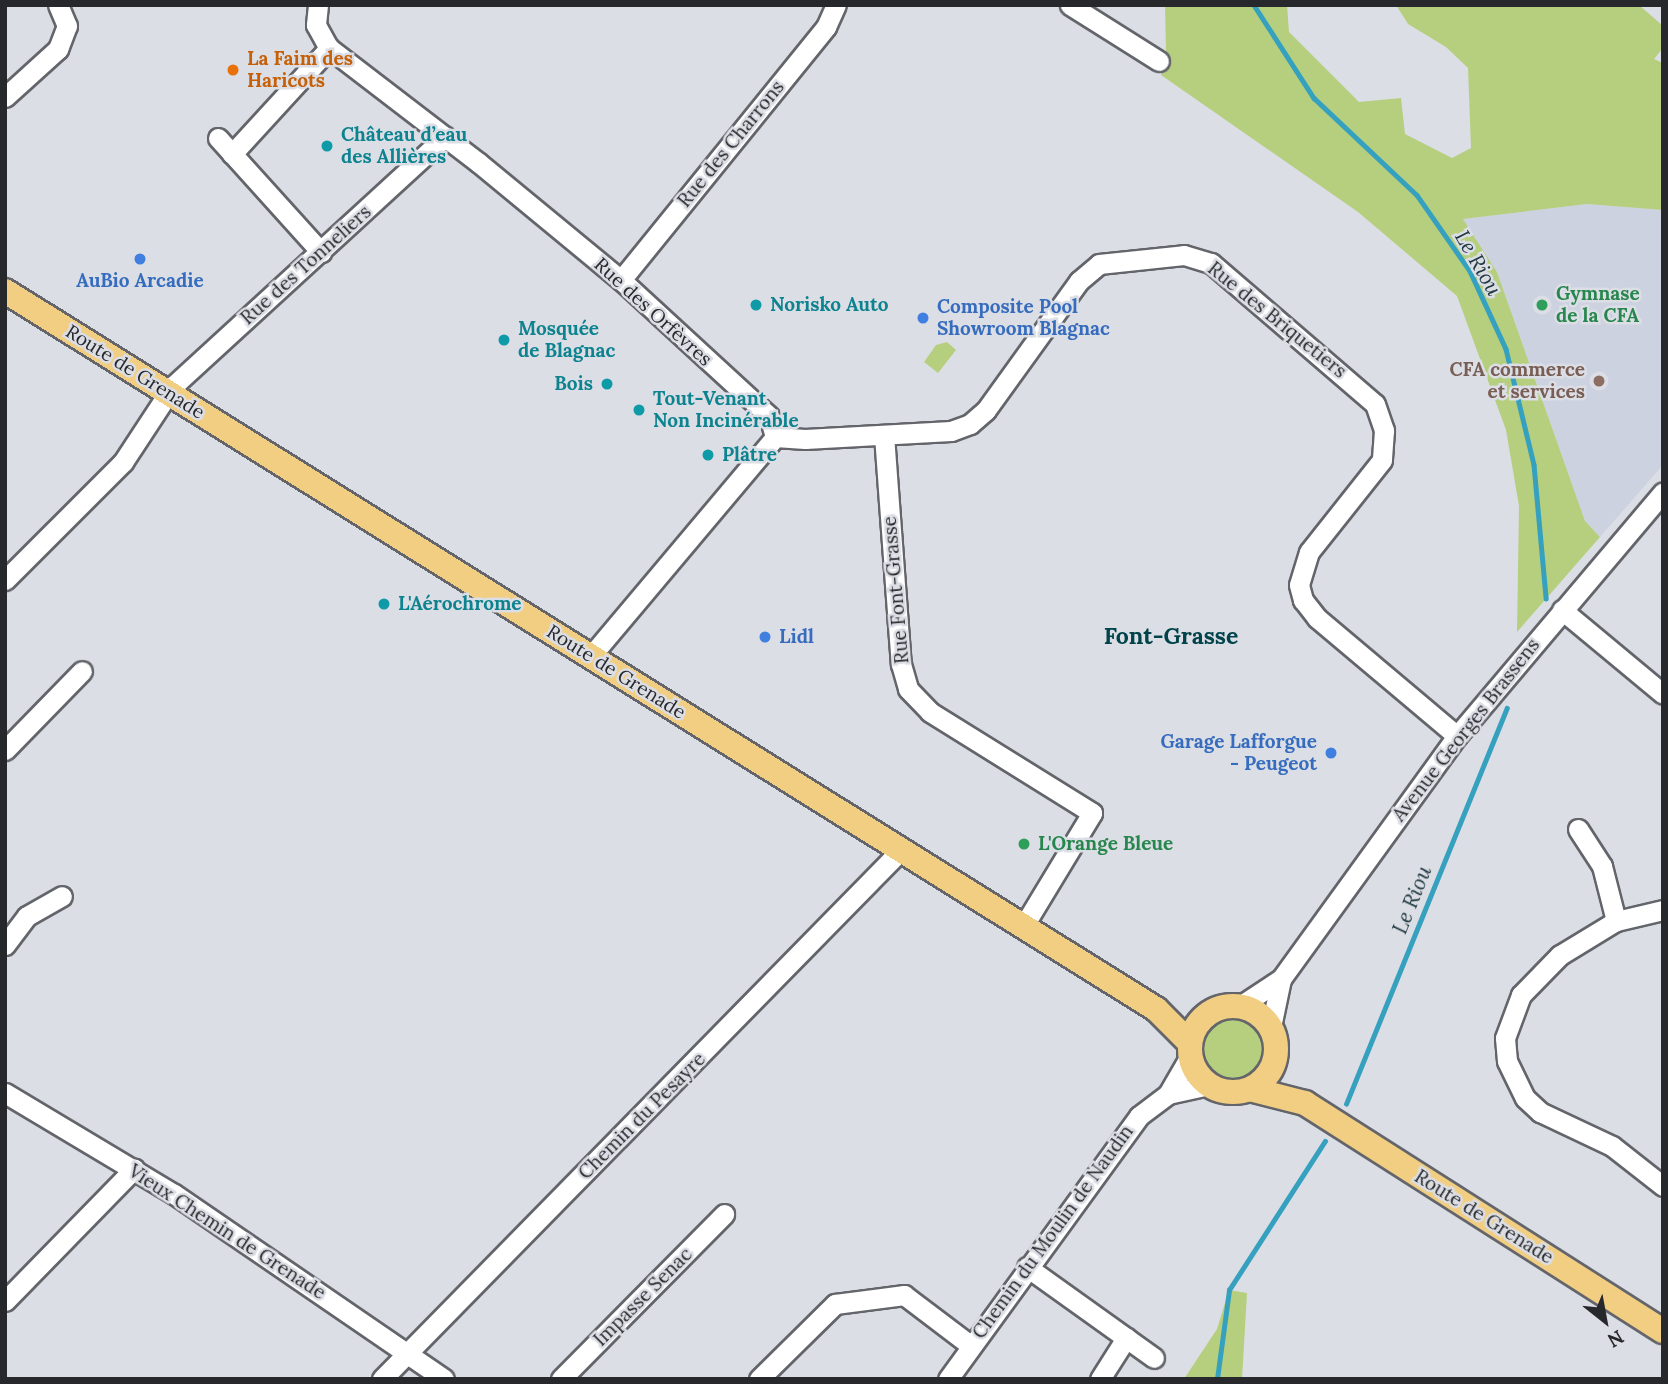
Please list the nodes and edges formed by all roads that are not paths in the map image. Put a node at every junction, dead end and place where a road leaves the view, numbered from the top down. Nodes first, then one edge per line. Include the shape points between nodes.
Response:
1 (58, 5) edge
2 (318, 5) edge
3 (835, 5) edge
4 (1070, 5) edge
5 (329, 48) junction
6 (1158, 61) dead end
7 (5, 97) edge
8 (445, 137) junction
9 (218, 138) dead end
10 (232, 154) junction
11 (321, 253) junction
12 (621, 280) junction
13 (5, 290) edge
14 (168, 393) junction
15 (884, 435) junction
16 (775, 437) junction
17 (1663, 492) edge
18 (5, 580) edge
19 (1562, 610) junction
20 (590, 657) junction
21 (82, 671) dead end
22 (1663, 694) edge
23 (1457, 736) junction
24 (5, 750) edge
25 (1578, 829) dead end
26 (900, 851) junction
27 (62, 897) dead end
28 (1663, 910) edge
29 (1616, 921) junction
30 (1023, 926) junction
31 (5, 945) edge
32 (1281, 979) junction
33 (1240, 1006) junction
34 (1156, 1009) junction
35 (1209, 1013) junction
36 (1271, 1027) junction
37 (1190, 1050) junction
38 (1275, 1060) junction
39 (1209, 1085) junction
40 (1250, 1089) junction
41 (5, 1093) edge
42 (1168, 1094) junction
43 (1305, 1103) junction
44 (134, 1169) junction
45 (1663, 1186) edge
46 (724, 1214) dead end
47 (1027, 1267) junction
48 (5, 1301) edge
49 (1663, 1331) edge
50 (1126, 1338) junction
51 (970, 1345) junction
52 (408, 1353) junction
53 (1154, 1358) dead end
54 (382, 1379) edge
55 (444, 1379) edge
56 (561, 1379) edge
57 (759, 1379) edge
58 (948, 1379) edge
59 (1100, 1379) edge

1 - 7 street via 67,26 58,49
2 - 5 street via 316,25
3 - 12 street, Rue des Charrons via 826,27
4 - 6 street
5 - 8 street, Rue des Orfèvres
5 - 10 street
8 - 11 street, Rue des Tonneliers
8 - 12 street, Rue des Orfèvres
9 - 10 street
10 - 11 street
11 - 14 street, Rue des Tonneliers
12 - 16 street, Rue des Orfèvres via 769,416
13 - 14 main road, Route de Grenade
14 - 18 street, Rue des Tonneliers via 123,462
14 - 20 main road, Route de Grenade
15 - 16 street, Rue des Briquetiers
15 - 23 street, Rue des Briquetiers via 951,431 970,424 986,410 1079,281 1099,264 1184,255 1211,263 1375,404 1384,430 1382,460 1309,552 1299,585 1303,600 1317,618
15 - 30 street, Rue Font-Grasse via 901,664 908,689 930,712 1092,813
16 - 20 street
17 - 19 street, Avenue Georges Brassens
19 - 22 street
19 - 23 street, Avenue Georges Brassens
20 - 26 main road, Route de Grenade
21 - 24 street
23 - 32 street, Avenue Georges Brassens
25 - 29 street via 1602,866
26 - 30 main road, Route de Grenade
26 - 52 street, Chemin du Pesayre
27 - 31 street via 27,916
28 - 29 street
29 - 45 street via 1560,956 1521,995 1507,1028 1507,1061 1525,1098 1541,1112 1612,1146
30 - 34 main road, Route de Grenade
32 - 33 street, Avenue Georges Brassens
32 - 36 street, Avenue Georges Brassens
33 - 35 main road
33 - 36 main road via 1258,1013
34 - 35 main road
34 - 37 main road
35 - 37 main road via 1196,1026
36 - 38 main road
37 - 39 main road via 1196,1072
37 - 42 street, Chemin du Moulin de Naudin
38 - 40 main road via 1266,1077
38 - 43 main road via 1290,1088
39 - 40 main road via 1226,1092
39 - 42 street, Chemin du Moulin de Naudin
40 - 43 main road
41 - 44 street, Vieux Chemin de Grenade
42 - 47 street, Chemin du Moulin de Naudin via 1139,1116
43 - 49 main road, Route de Grenade
44 - 48 street
44 - 52 street, Vieux Chemin de Grenade
46 - 56 street, Impasse Senac
47 - 50 street
47 - 51 street, Chemin du Moulin de Naudin
50 - 53 street
50 - 59 street
51 - 57 street via 904,1295 835,1304
51 - 58 street, Chemin du Moulin de Naudin
52 - 54 street, Chemin du Pesayre
52 - 55 street, Vieux Chemin de Grenade

